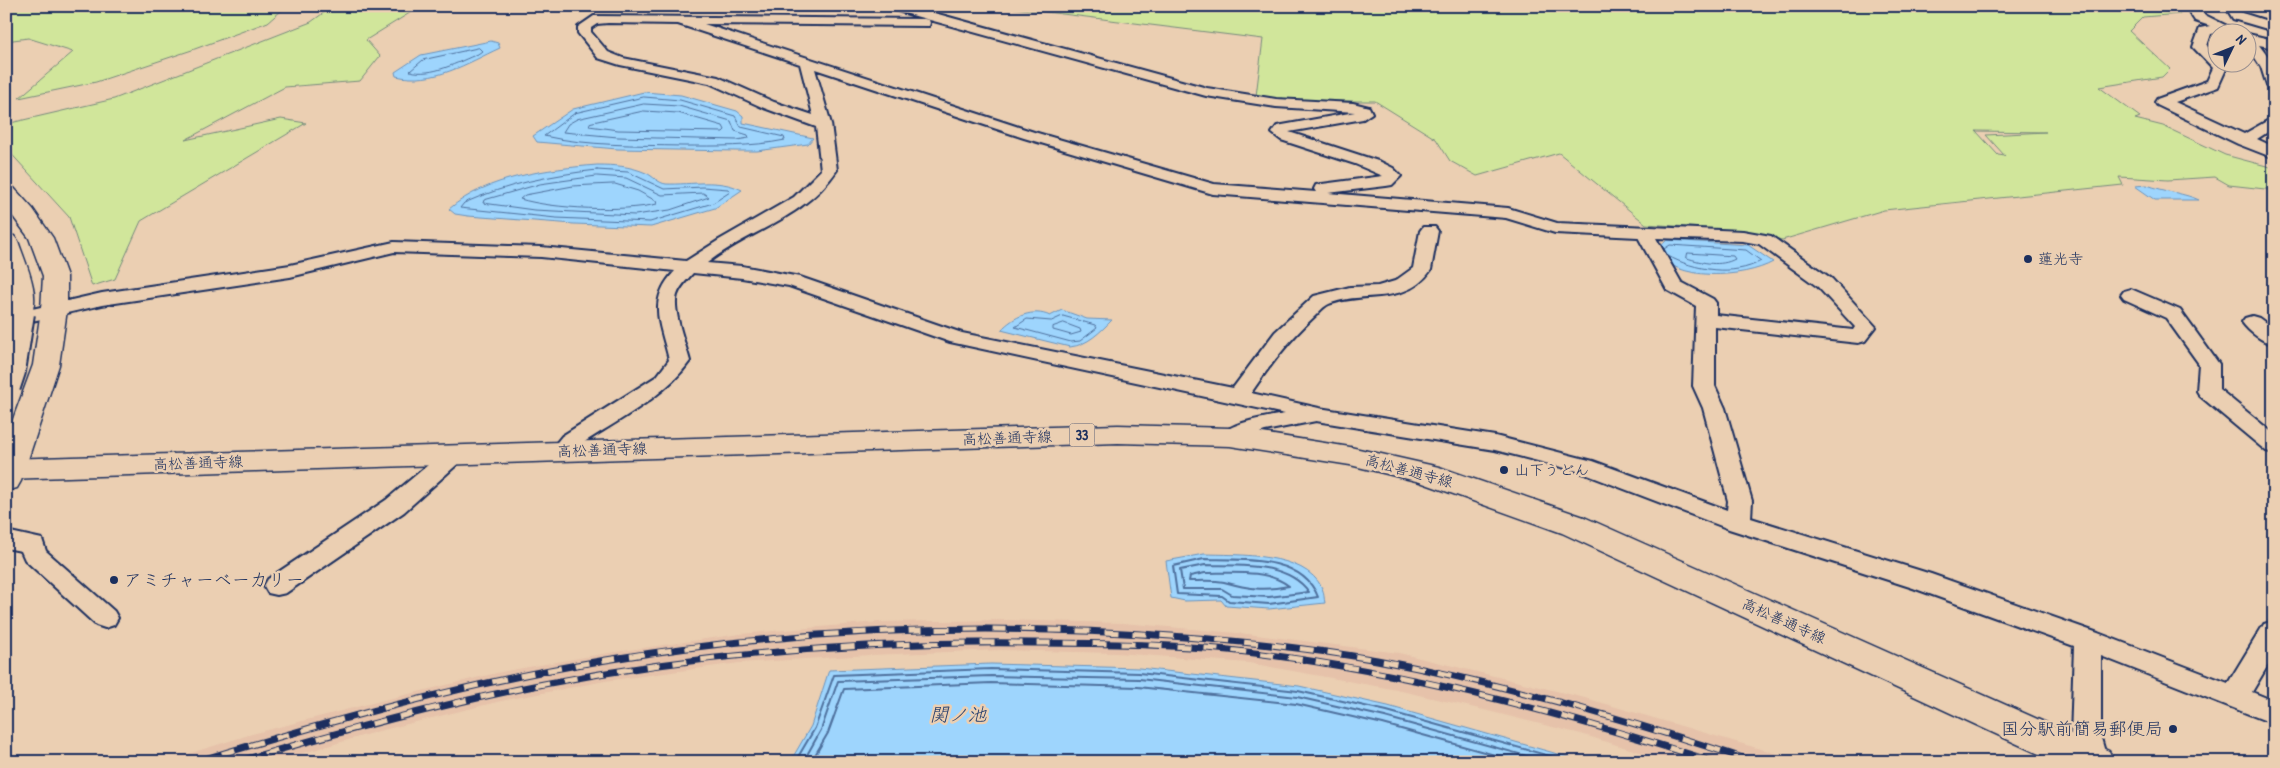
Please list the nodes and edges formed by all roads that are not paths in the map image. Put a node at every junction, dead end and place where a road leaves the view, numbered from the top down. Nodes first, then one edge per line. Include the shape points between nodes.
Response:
1 (894, 6) edge
2 (2191, 6) edge
3 (2231, 6) edge
4 (651, 13) edge
5 (679, 20) junction
6 (2210, 22) edge
7 (954, 23) junction
8 (2274, 27) edge
9 (2208, 31) edge
10 (2258, 40) edge
11 (2274, 44) edge
12 (2258, 52) edge
13 (2208, 55) edge
14 (808, 64) junction
15 (2218, 72) edge
16 (2274, 86) edge
17 (2274, 121) edge
18 (823, 124) junction
19 (2244, 141) junction
20 (2274, 154) edge
21 (6, 193) edge
22 (1278, 195) junction
23 (1429, 231) dead end
24 (1644, 232) junction
25 (6, 241) edge
26 (689, 268) junction
27 (2130, 295) dead end
28 (54, 310) junction
29 (13, 317) edge
30 (1705, 320) junction
31 (2252, 322) dead end
32 (2274, 339) edge
33 (6, 386) edge
34 (1238, 396) junction
35 (1320, 415) junction
36 (1230, 438) junction
37 (2274, 446) edge
38 (560, 452) junction
39 (454, 455) junction
40 (8, 473) edge
41 (1738, 523) junction
42 (6, 539) edge
43 (277, 586) dead end
44 (105, 618) dead end
45 (2274, 631) edge
46 (2088, 640) junction
47 (2234, 697) junction
48 (2274, 713) edge
49 (2094, 761) edge

1 - 7 street
2 - 6 street via 2200,18
3 - 8 street via 2237,16
4 - 5 street
4 - 18 street via 594,20 586,24 585,33 603,54 628,63 713,80 768,105
5 - 7 street
5 - 14 street
7 - 22 street via 1206,92 1276,103 1364,110 1365,114 1358,116 1282,129 1280,133 1390,171 1393,176 1386,181
9 - 13 street via 2205,31 2200,47
10 - 11 street
12 - 16 street via 2268,67
14 - 18 street
14 - 22 street via 1213,190
15 - 19 street via 2212,84 2162,102
17 - 19 street
18 - 26 street via 829,170 818,186 799,202
19 - 20 street
21 - 28 main road via 41,238 55,276
22 - 24 street via 1508,213 1554,228
23 - 34 street via 1422,270 1402,285 1380,292 1350,293 1321,300 1282,336
24 - 30 street via 1674,286 1706,303
24 - 30 street via 1743,236 1765,240 1824,283 1866,327 1858,336
25 - 29 main road via 21,284
26 - 28 street via 541,252 394,247 290,271 102,299
26 - 34 street via 742,272 793,281 957,338
26 - 38 street via 676,280 666,298 680,361 664,380 570,441
27 - 37 street via 2173,314 2209,364 2208,391
28 - 29 street
28 - 40 main road via 46,365
29 - 33 main road, bridge via 11,371
30 - 41 street via 1704,386 1714,408 1740,501
31 - 32 street
34 - 35 street
35 - 36 street via 1260,425
35 - 41 street via 1495,443 1585,466
36 - 38 main road, 高松善通寺線 / 33 via 1118,434
36 - 49 main road, 高松善通寺線 / 33 via 1350,456 1418,472 1573,525
38 - 39 main road, 高松善通寺線 / 33
39 - 40 main road, 高松善通寺線 / 33
39 - 43 street via 395,506
41 - 46 street via 1922,581
42 - 44 street via 33,545 34,554
45 - 47 street
46 - 47 street
46 - 49 street via 2086,738
47 - 48 street

